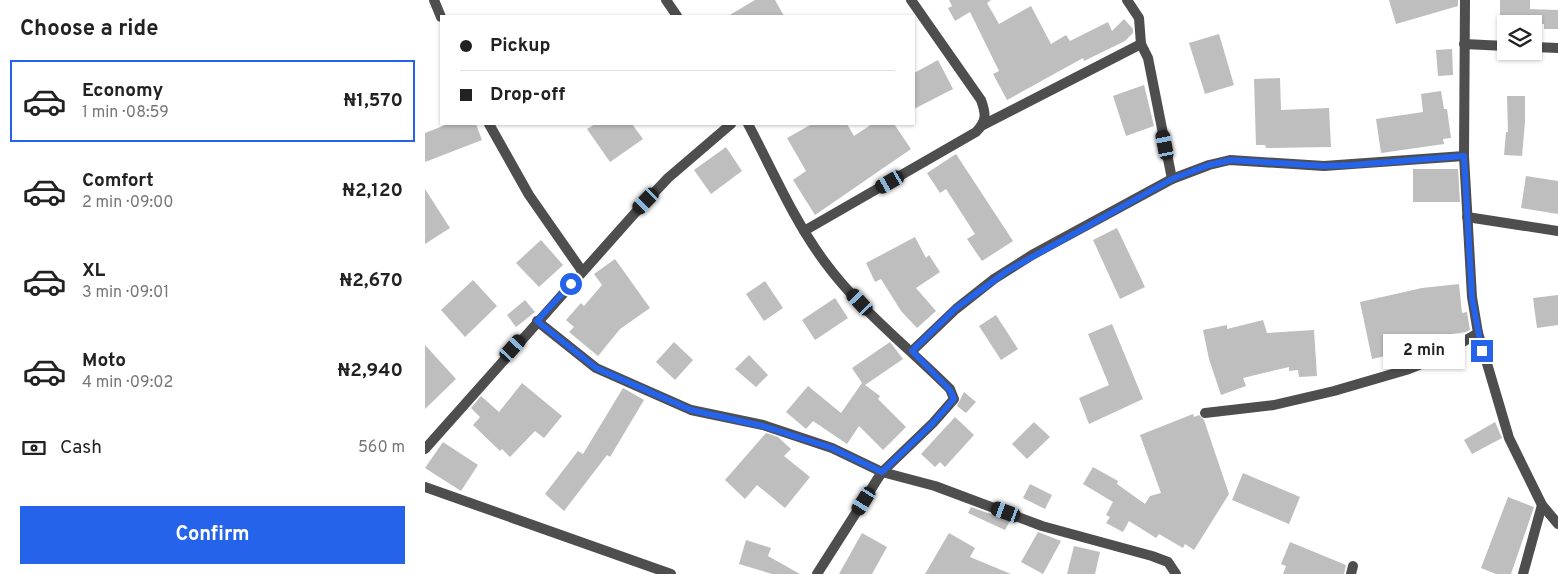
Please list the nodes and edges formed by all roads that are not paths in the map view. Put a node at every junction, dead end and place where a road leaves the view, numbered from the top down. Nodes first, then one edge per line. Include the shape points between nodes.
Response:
1 (434, 0) edge
2 (666, 0) edge
3 (911, 0) edge
4 (1127, 0) edge
5 (1465, 0) edge
6 (440, 15) edge
7 (676, 15) edge
8 (1141, 44) junction
9 (1465, 44) junction
10 (1497, 46) edge
11 (1542, 47) edge
12 (1558, 48) edge
13 (490, 125) edge
14 (730, 125) edge
15 (749, 125) edge
16 (983, 125) junction
17 (1464, 156) junction
18 (1172, 179) junction
19 (1467, 218) junction
20 (804, 231) junction
21 (1558, 232) edge
22 (582, 271) junction
23 (537, 321) junction
24 (1477, 333) junction
25 (912, 351) junction
26 (1205, 413) dead end
27 (425, 449) edge
28 (882, 472) junction
29 (425, 487) edge
30 (1542, 505) junction
31 (1558, 524) edge
32 (671, 574) edge
33 (817, 574) edge
34 (1176, 574) edge
35 (1523, 574) edge

1 - 6 street
2 - 7 street
3 - 16 street via 981,100 986,118
4 - 8 street via 1139,18
5 - 9 street
8 - 16 street
8 - 18 street via 1147,58
9 - 10 street
9 - 17 street
11 - 12 street
13 - 22 street via 529,195
14 - 22 street via 669,178
15 - 20 street
16 - 20 street
17 - 18 street via 1324,166 1231,160
17 - 19 street
18 - 25 street via 994,279 955,309
19 - 21 street
19 - 24 street
20 - 25 street via 840,280
22 - 23 street
23 - 27 street
23 - 28 street via 596,368 691,410 763,426 832,448
24 - 26 street via 1435,359 1406,370 1274,405
24 - 30 street via 1509,438
25 - 28 street via 950,390 954,399
28 - 33 street
28 - 34 street via 935,486 1042,526 1152,556 1168,562
29 - 32 street
30 - 31 street
30 - 35 street

